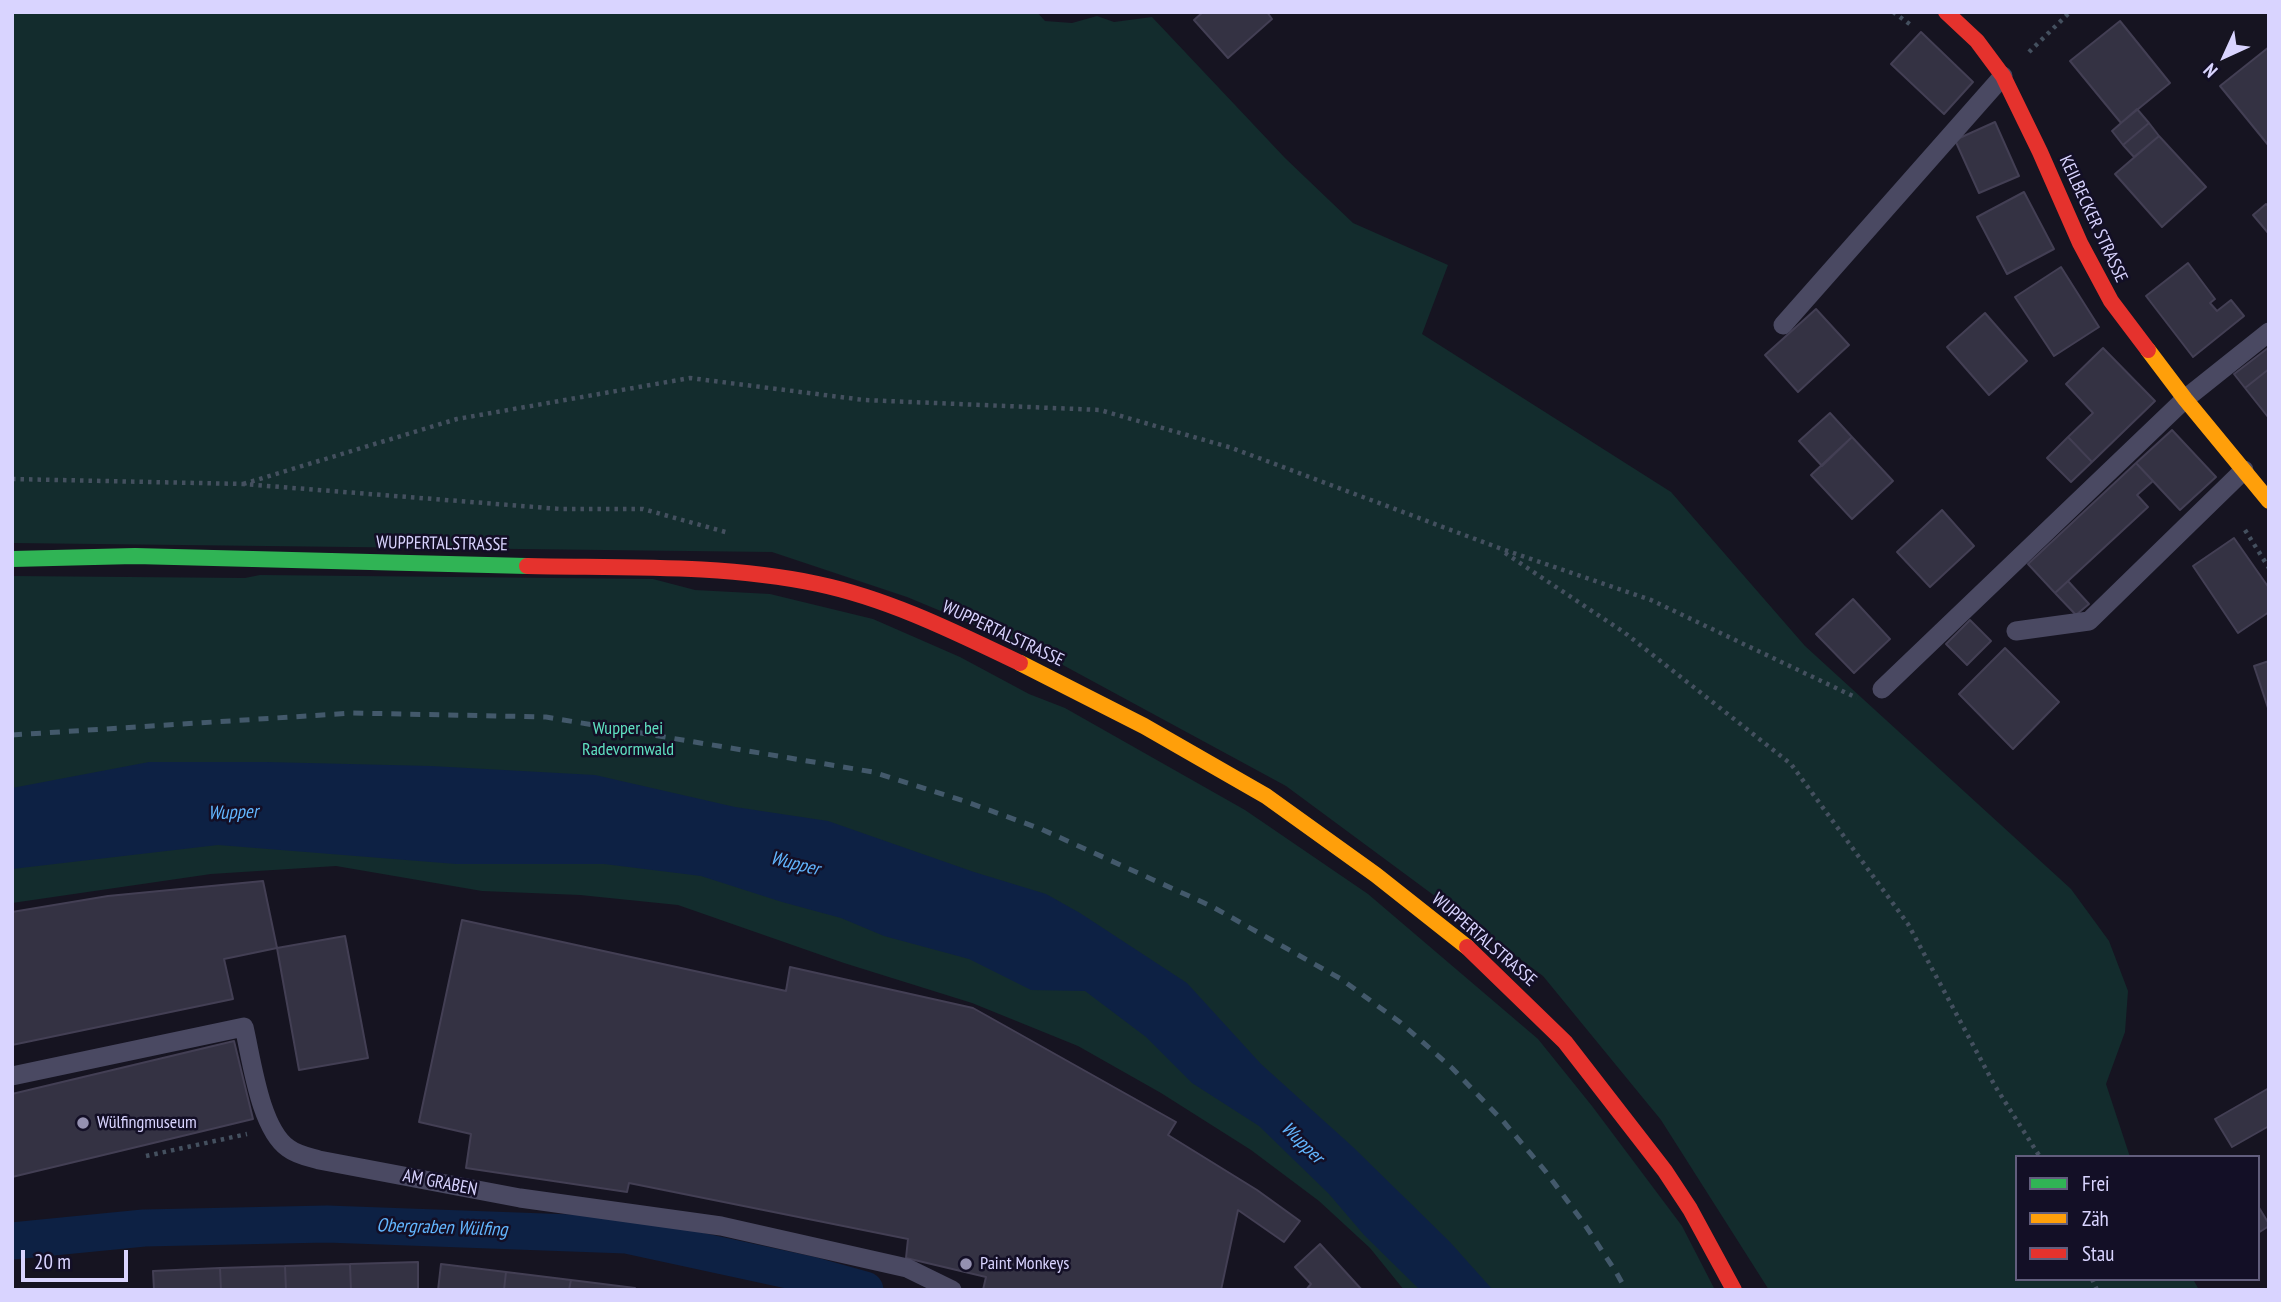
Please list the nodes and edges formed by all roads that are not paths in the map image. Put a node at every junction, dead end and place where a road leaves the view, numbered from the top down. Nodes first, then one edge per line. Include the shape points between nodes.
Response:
1 (1946, 12) edge
2 (2003, 76) junction
3 (1783, 325) dead end
4 (2269, 332) edge
5 (2185, 399) junction
6 (2244, 470) junction
7 (2269, 501) edge
8 (12, 559) edge
9 (2016, 631) dead end
10 (1882, 689) road end
11 (12, 1076) edge
12 (952, 1290) edge
13 (1734, 1290) edge

1 - 2 main road, KEILBECKER STRASSE via 1977,41
2 - 3 lane
2 - 5 main road, KEILBECKER STRASSE via 2111,301
4 - 5 lane
5 - 6 main road, KEILBECKER STRASSE
5 - 10 lane
6 - 7 main road, KEILBECKER STRASSE
6 - 9 lane via 2089,621
8 - 13 main road, WUPPERTALSTRASSE via 135,556 706,570 818,584 922,617 1025,665 1227,772 1376,875 1465,945 1586,1065 1690,1209
11 - 12 lane, AM GRABEN via 244,1027 271,1129 299,1154 520,1198 721,1226 907,1268

